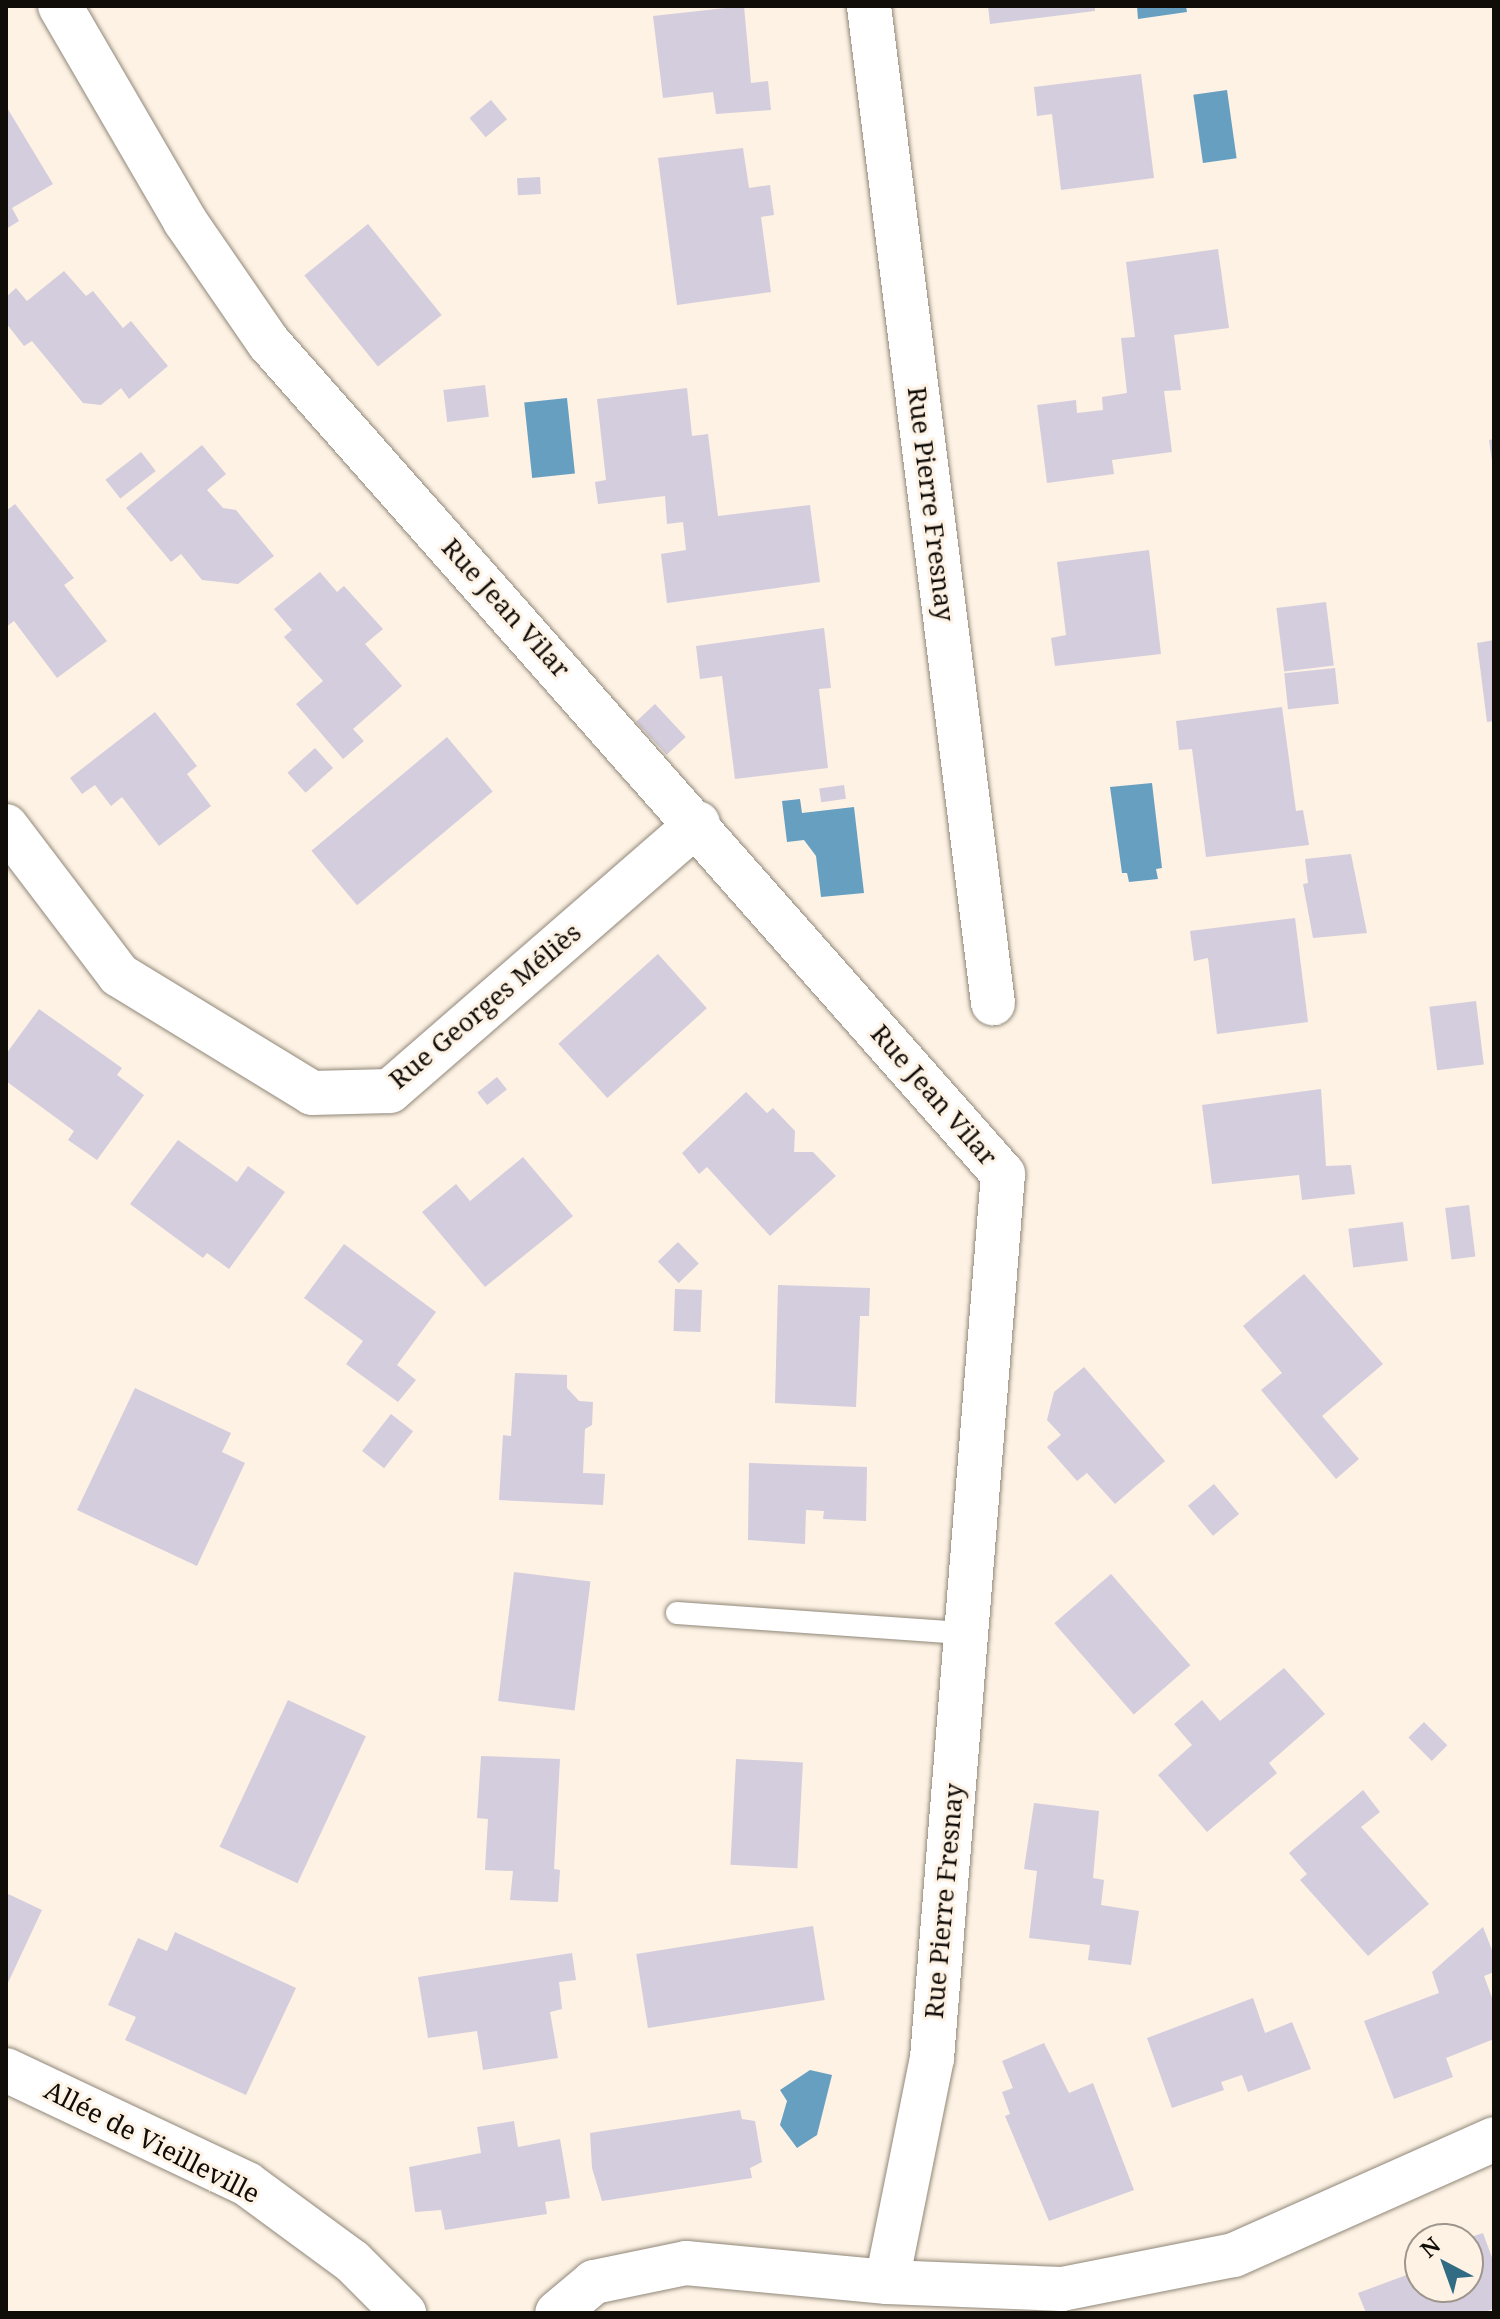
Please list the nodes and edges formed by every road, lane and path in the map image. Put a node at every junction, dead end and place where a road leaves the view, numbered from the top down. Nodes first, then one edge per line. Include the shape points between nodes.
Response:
1 (60, 6) edge
2 (869, 6) edge
3 (698, 823) junction
4 (6, 826) edge
5 (993, 1003) dead end
6 (1003, 1174) joint
7 (677, 1613) dead end
8 (965, 1633) junction
9 (6, 2070) edge
10 (1494, 2139) edge
11 (887, 2282) junction
12 (404, 2313) edge
13 (557, 2313) edge

1 - 3 street, Rue Jean Vilar via 185,221 269,343
2 - 5 street, Rue Pierre Fresnay
3 - 4 street, Rue Georges Méliès via 390,1091 312,1093 119,975
3 - 6 street, Rue Jean Vilar
6 - 8 street, Rue Pierre Fresnay
7 - 8 lane
8 - 11 street, Rue Pierre Fresnay via 932,2058
9 - 12 street, Allée de Vieilleville via 247,2184 352,2261
10 - 11 street via 1234,2255 1062,2289
11 - 13 street via 686,2263 594,2282

